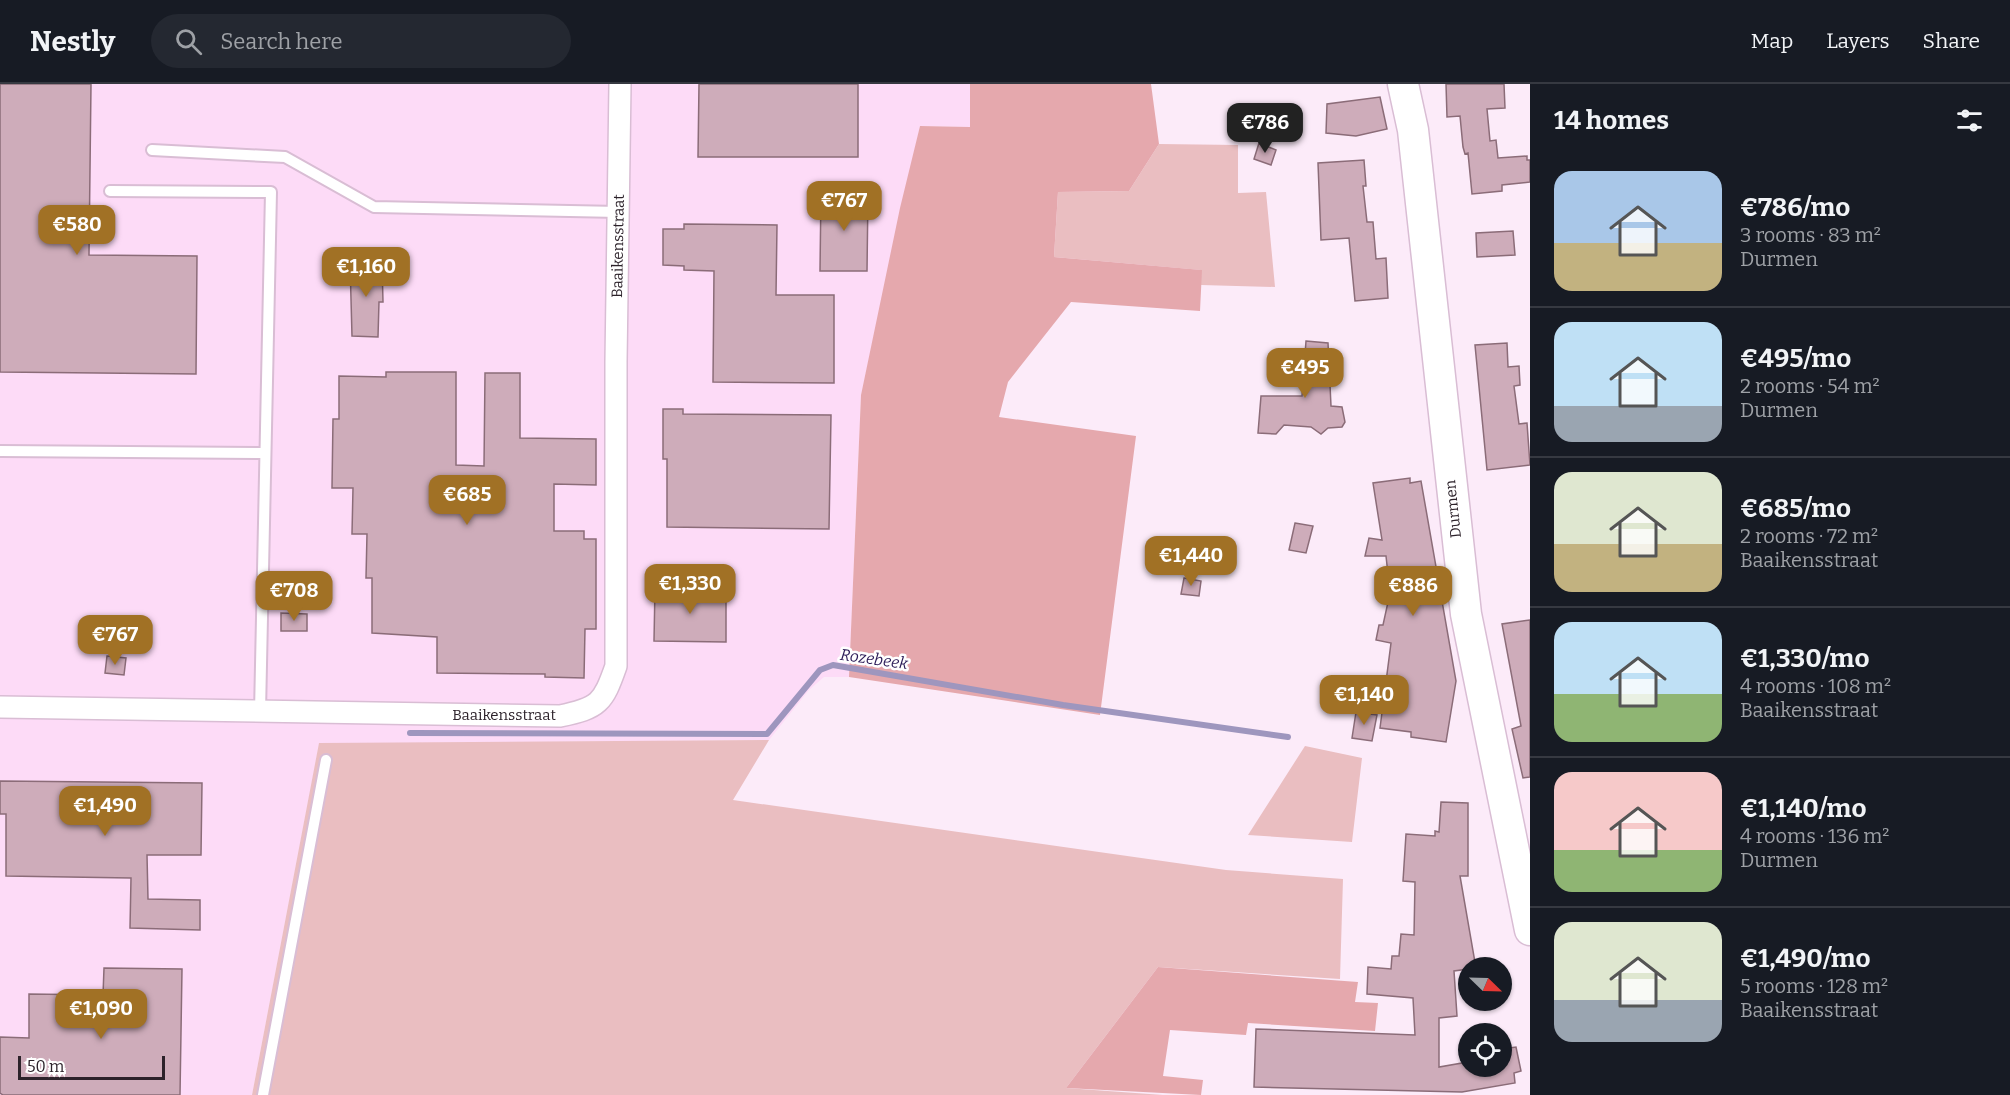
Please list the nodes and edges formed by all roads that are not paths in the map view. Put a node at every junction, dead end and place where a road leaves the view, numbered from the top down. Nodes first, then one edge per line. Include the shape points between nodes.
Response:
1 (620, 84) edge
2 (1403, 84) edge
3 (152, 150) dead end
4 (110, 191) dead end
5 (619, 212) junction
6 (0, 451) edge
7 (265, 453) junction
8 (0, 707) edge
9 (260, 712) junction
10 (326, 760) dead end
11 (1530, 930) edge
12 (263, 1095) edge

1 - 5 street, Baaikensstraat
2 - 11 street, Durmen via 1413,130 1466,614
3 - 5 lane via 285,157 374,207
4 - 7 lane via 271,192
5 - 9 street, Baaikensstraat via 616,666 607,691 589,710 560,716
6 - 7 lane
7 - 9 lane
8 - 9 street, Baaikensstraat
10 - 12 lane

